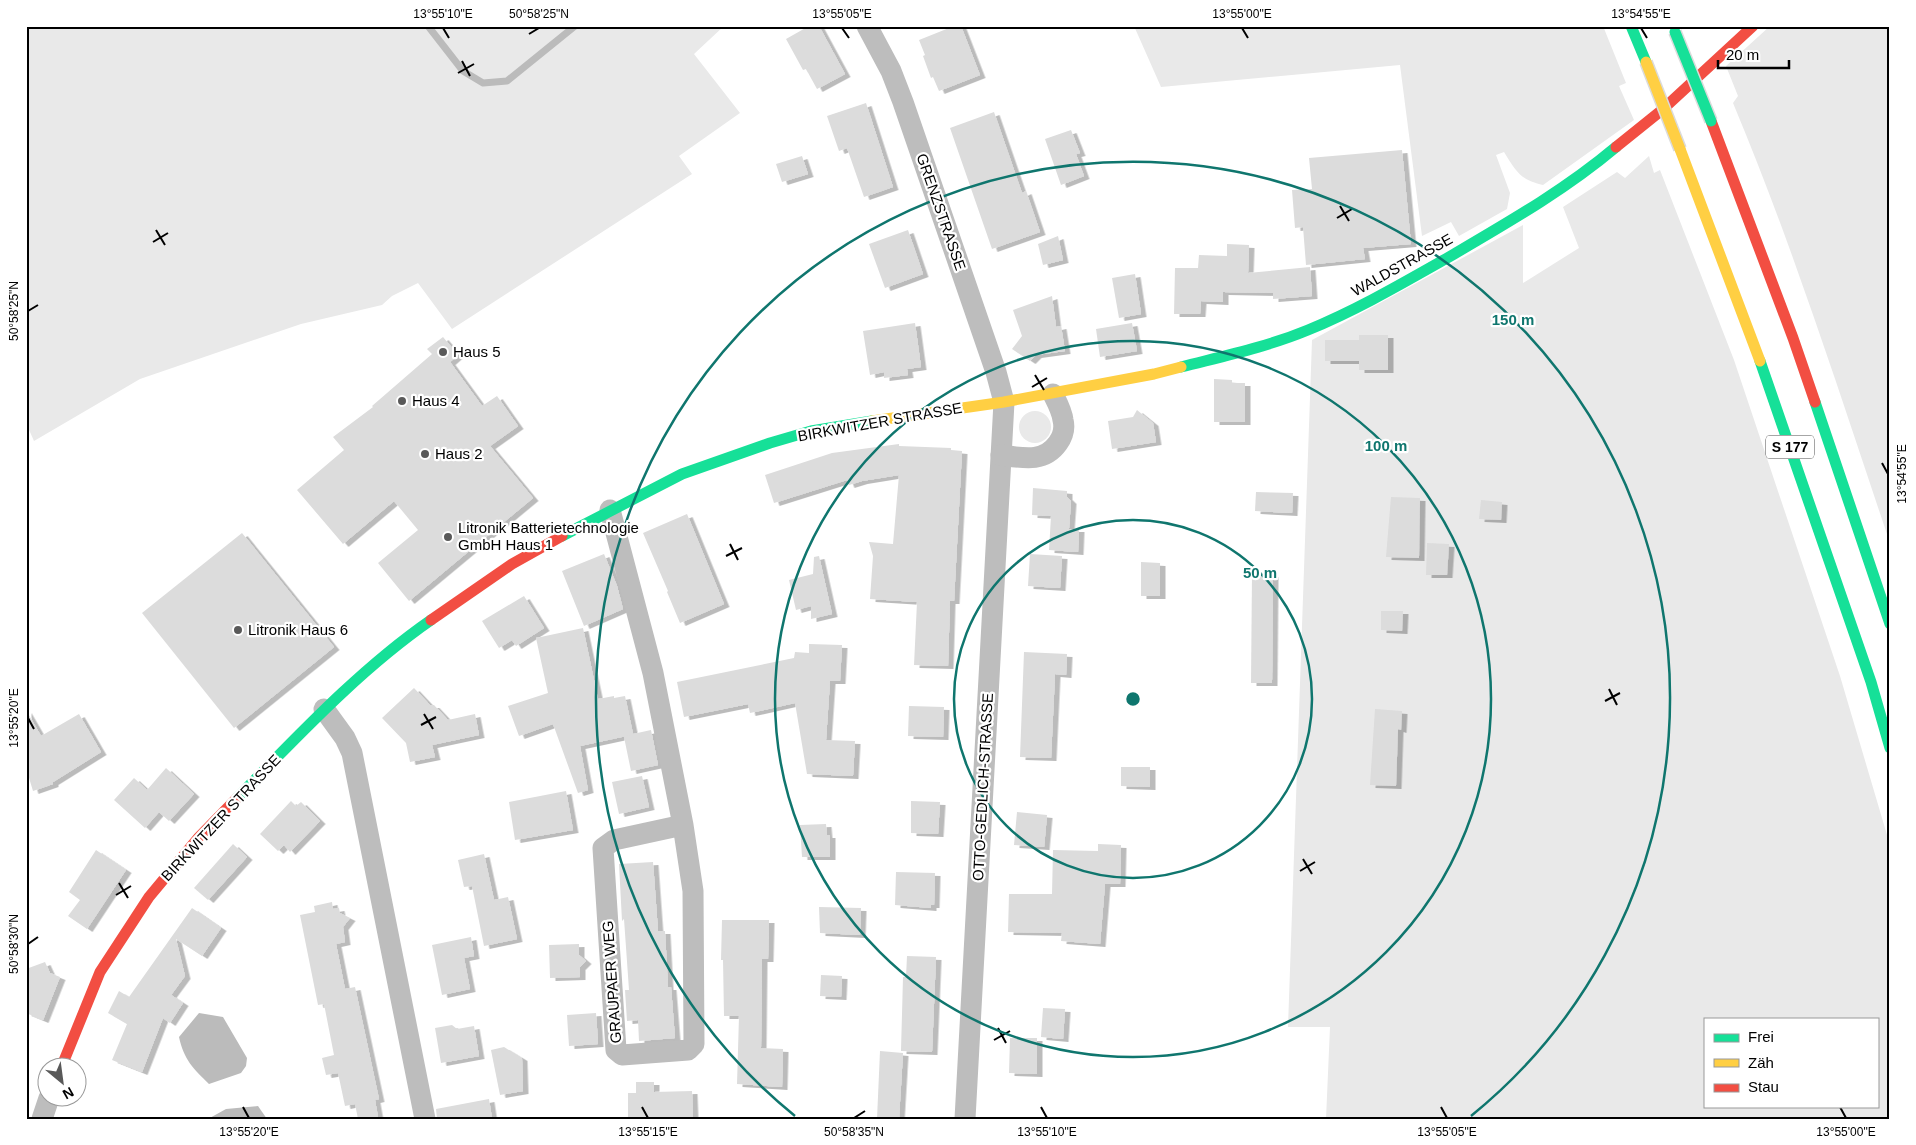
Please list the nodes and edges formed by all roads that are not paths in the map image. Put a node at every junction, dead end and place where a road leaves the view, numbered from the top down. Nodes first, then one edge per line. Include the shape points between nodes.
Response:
1 (867, 26) edge
2 (1631, 26) edge
3 (1753, 26) edge
4 (1673, 29) edge
5 (1054, 394) junction
6 (1004, 402) junction
7 (1001, 455) junction
8 (610, 510) junction
9 (1890, 624) edge
10 (324, 709) junction
11 (1890, 748) edge
12 (683, 825) junction
13 (65, 1058) edge
14 (425, 1119) edge
15 (965, 1119) edge

1 - 6 street, GRENZSTRASSE via 904,102
2 - 11 main road, S 177, bridge via 1757,352 1871,682
3 - 5 main road, WALDSTRASSE via 1662,110 1596,164 1523,214 1351,311 1261,346 1154,374
4 - 9 main road, S 177, bridge via 1793,338
5 - 6 main road, WALDSTRASSE
5 - 7 street via 1064,429 1054,448 1030,459
6 - 7 street, OTTO-GEDLICH-STRASSE
6 - 8 main road, BIRKWITZER STRASSE via 811,431 682,474
7 - 15 street, OTTO-GEDLICH-STRASSE
8 - 10 main road, BIRKWITZER STRASSE via 512,564 465,596 414,632
8 - 12 street, GRAUPAER WEG via 653,673
10 - 13 main road, BIRKWITZER STRASSE via 199,837 149,897 100,972
10 - 14 street via 345,738 352,754
12 - 12 street, GRAUPAER WEG via 693,891 694,1044 688,1050 622,1055 616,1050 603,848 614,840

